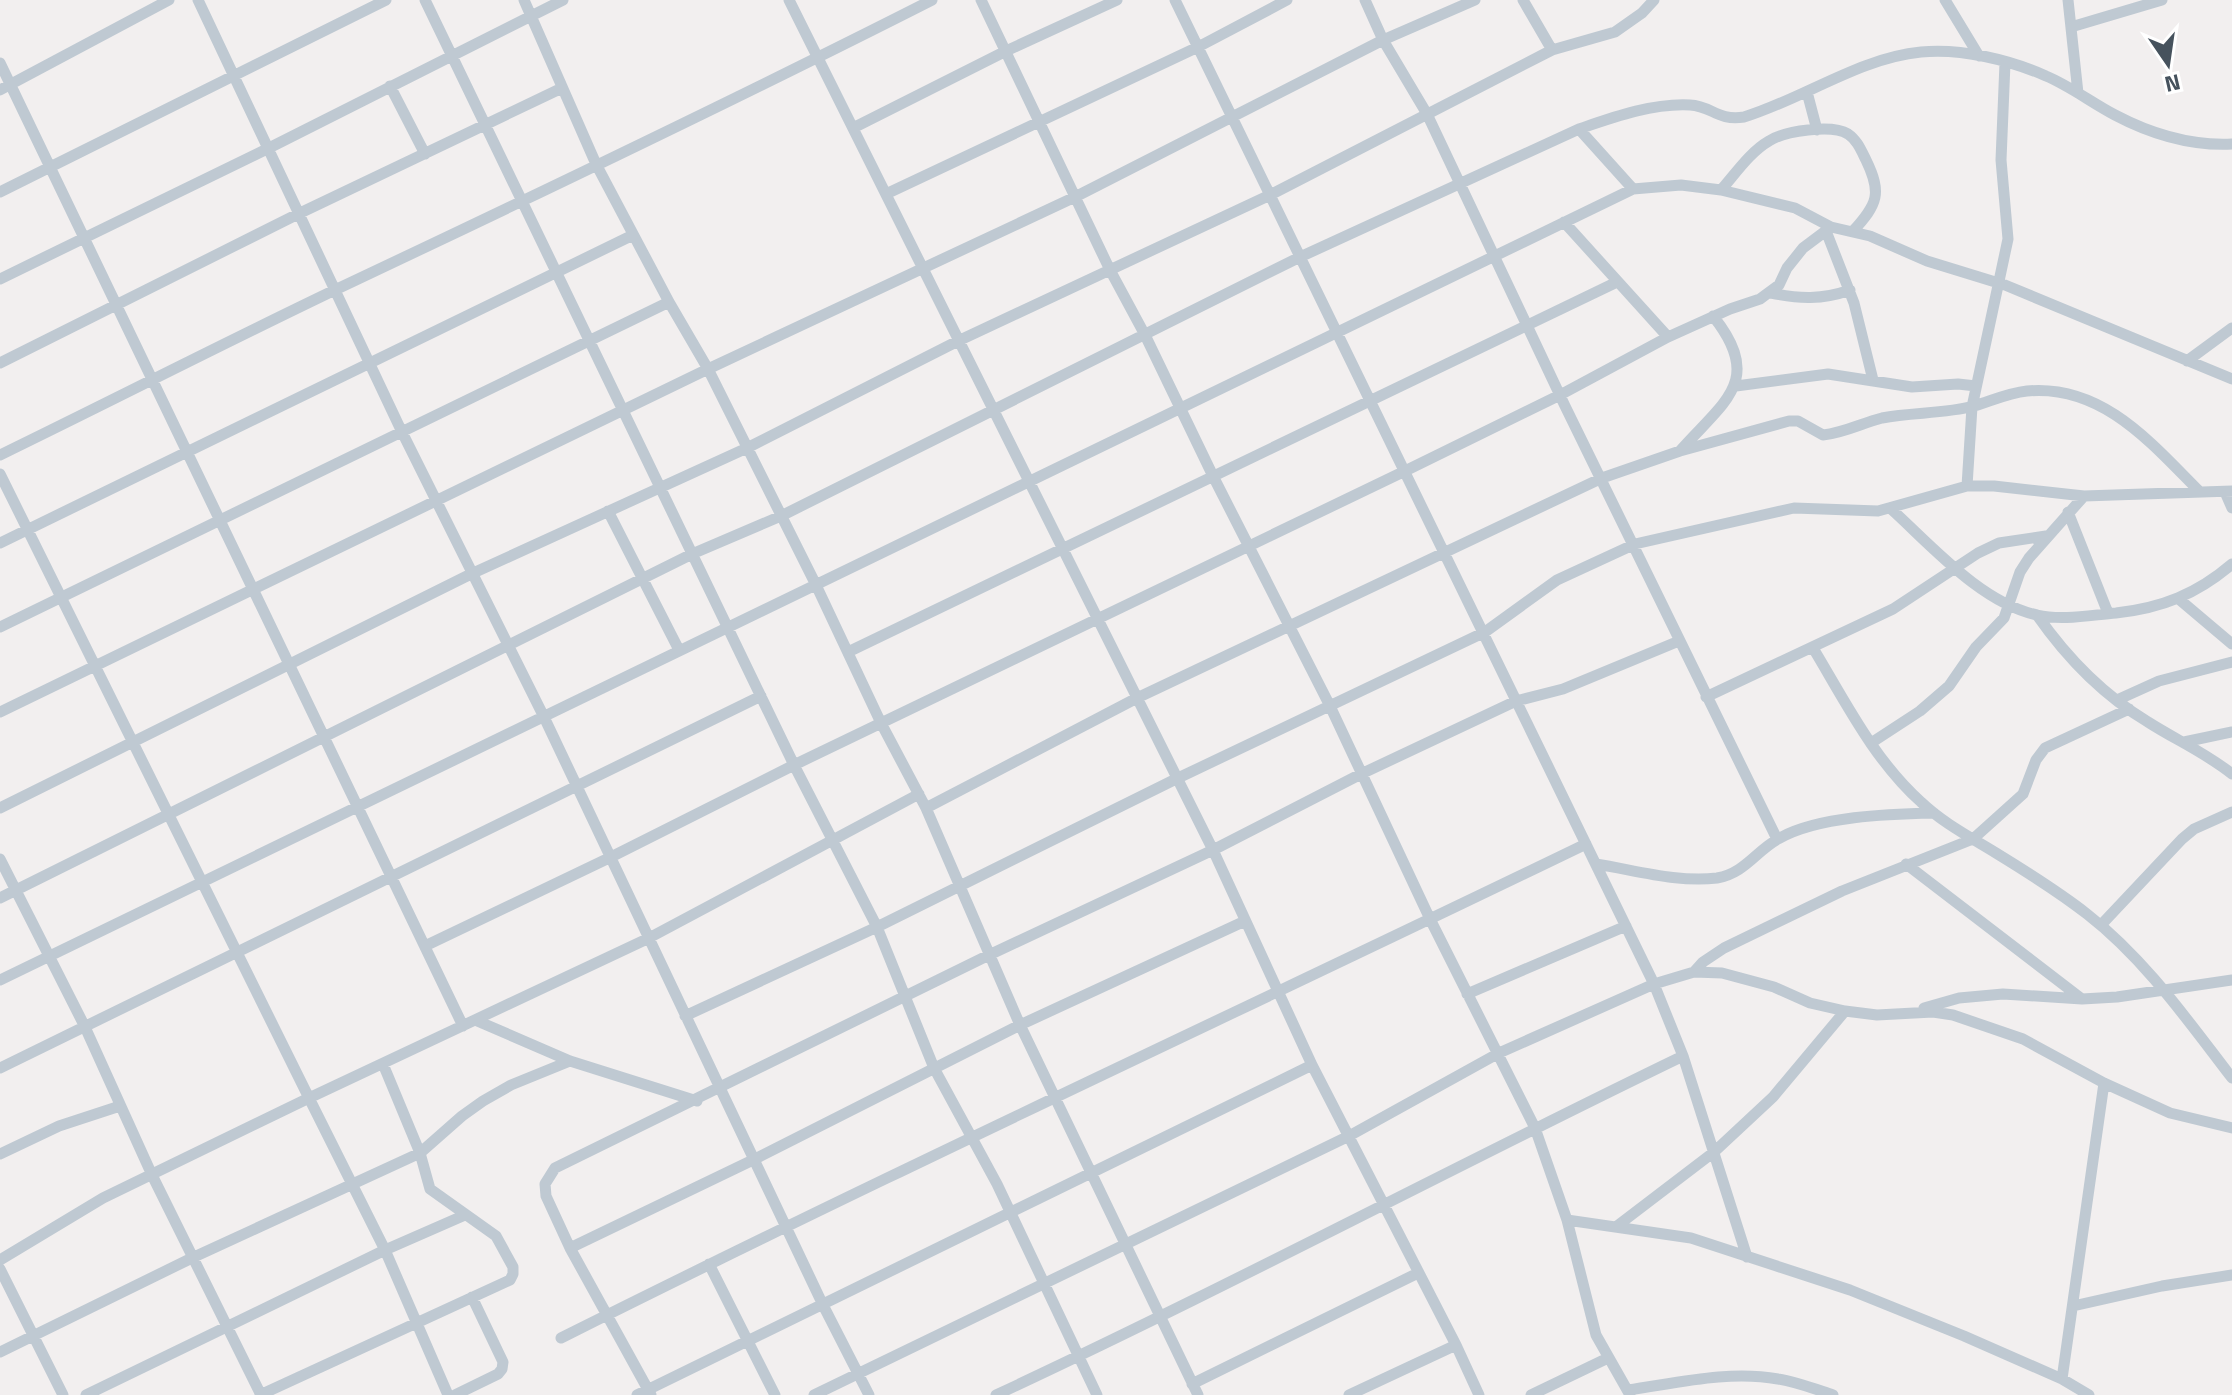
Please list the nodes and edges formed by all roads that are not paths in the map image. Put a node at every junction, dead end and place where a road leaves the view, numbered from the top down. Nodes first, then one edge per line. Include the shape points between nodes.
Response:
1 (169, 0) edge
2 (198, 0) edge
3 (386, 0) edge
4 (425, 0) edge
5 (524, 0) edge
6 (563, 0) edge
7 (789, 0) edge
8 (932, 0) edge
9 (981, 0) edge
10 (1117, 0) edge
11 (1175, 0) edge
12 (1287, 0) edge
13 (1365, 0) edge
14 (1475, 0) edge
15 (1523, 0) edge
16 (1654, 0) edge
17 (1945, 0) edge
18 (2068, 0) edge
19 (2162, 0) edge
20 (531, 16) junction
21 (2071, 27) junction
22 (1383, 40) junction
23 (1198, 47) junction
24 (1552, 50) junction
25 (1006, 51) junction
26 (451, 55) junction
27 (1979, 56) junction
28 (817, 58) junction
29 (0, 63) edge
30 (2005, 63) junction
31 (234, 75) junction
32 (390, 86) junction
33 (5, 87) edge
34 (562, 88) junction
35 (1807, 92) junction
36 (2078, 93) junction
37 (1427, 114) junction
38 (1232, 116) junction
39 (1039, 121) junction
40 (486, 125) junction
41 (853, 128) junction
42 (1579, 129) junction
43 (1817, 130) junction
44 (2232, 144) edge
45 (269, 148) junction
46 (425, 154) junction
47 (596, 164) junction
48 (49, 168) junction
49 (1459, 183) junction
50 (1633, 189) junction
51 (1721, 190) junction
52 (0, 192) edge
53 (886, 194) junction
54 (1270, 195) junction
55 (1075, 197) junction
56 (523, 202) junction
57 (298, 214) junction
58 (1564, 222) junction
59 (1828, 229) junction
60 (1853, 231) junction
61 (633, 235) junction
62 (83, 238) junction
63 (1495, 255) junction
64 (1300, 257) junction
65 (922, 267) junction
66 (1110, 270) junction
67 (555, 271) junction
68 (0, 279) edge
69 (1617, 282) junction
70 (1998, 282) junction
71 (1850, 290) junction
72 (335, 291) junction
73 (1771, 293) junction
74 (669, 302) junction
75 (116, 307) junction
76 (1713, 316) junction
77 (1527, 324) junction
78 (2232, 328) edge
79 (1336, 331) junction
80 (1145, 335) junction
81 (1668, 337) junction
82 (587, 340) junction
83 (958, 341) junction
84 (2187, 361) junction
85 (370, 362) junction
86 (0, 363) edge
87 (708, 369) junction
88 (2232, 379) edge
89 (155, 380) junction
90 (1873, 380) junction
91 (1736, 386) junction
92 (1976, 386) junction
93 (1560, 395) junction
94 (1371, 402) junction
95 (1180, 407) junction
96 (1972, 407) junction
97 (993, 410) junction
98 (623, 411) junction
99 (401, 430) junction
100 (747, 448) junction
101 (188, 451) junction
102 (1680, 451) junction
103 (0, 455) edge
104 (1405, 471) junction
105 (0, 474) edge
106 (1213, 476) junction
107 (1602, 478) junction
108 (1031, 482) junction
109 (1967, 486) junction
110 (660, 489) junction
111 (2200, 492) junction
112 (2229, 492) edge
113 (2084, 496) junction
114 (436, 499) junction
115 (1890, 508) junction
116 (2232, 508) edge
117 (608, 511) junction
118 (2068, 512) junction
119 (781, 516) junction
120 (220, 518) junction
121 (28, 530) junction
122 (2046, 536) junction
123 (0, 543) edge
124 (1635, 544) junction
125 (1250, 546) junction
126 (1063, 550) junction
127 (1445, 551) junction
128 (692, 554) junction
129 (2232, 564) edge
130 (1954, 567) junction
131 (471, 574) junction
132 (642, 579) junction
133 (816, 585) junction
134 (254, 588) junction
135 (61, 597) junction
136 (2180, 600) junction
137 (2010, 605) junction
138 (2108, 613) junction
139 (2037, 615) junction
140 (1098, 619) junction
141 (1289, 624) junction
142 (727, 626) junction
143 (0, 627) edge
144 (1485, 632) junction
145 (1679, 641) junction
146 (2232, 644) edge
147 (507, 645) junction
148 (1813, 648) junction
149 (679, 650) junction
150 (848, 652) junction
151 (2232, 662) edge
152 (290, 664) junction
153 (95, 666) junction
154 (761, 696) junction
155 (1706, 697) junction
156 (1137, 698) junction
157 (2117, 700) junction
158 (1516, 701) junction
159 (1330, 706) junction
160 (2129, 709) junction
161 (0, 712) edge
162 (544, 717) junction
163 (881, 723) junction
164 (2232, 732) edge
165 (324, 736) junction
166 (2184, 742) junction
167 (133, 743) junction
168 (1871, 743) junction
169 (794, 765) junction
170 (1361, 774) junction
171 (2232, 774) edge
172 (1176, 779) junction
173 (575, 786) junction
174 (919, 794) junction
175 (358, 807) junction
176 (0, 808) edge
177 (926, 808) junction
178 (2232, 812) edge
179 (1934, 813) junction
180 (169, 814) junction
181 (1777, 839) junction
182 (1973, 839) junction
183 (832, 842) junction
184 (1586, 844) junction
185 (1213, 850) junction
186 (609, 858) junction
187 (0, 859) edge
188 (1596, 864) junction
189 (1906, 864) junction
190 (392, 876) junction
191 (203, 884) junction
192 (959, 885) junction
193 (16, 890) junction
194 (0, 898) edge
195 (1430, 919) junction
196 (1245, 921) junction
197 (2101, 925) junction
198 (1626, 926) junction
199 (877, 927) junction
200 (647, 939) junction
201 (425, 946) junction
202 (236, 952) junction
203 (50, 955) junction
204 (989, 955) junction
205 (1694, 972) junction
206 (0, 980) edge
207 (2232, 980) edge
208 (1654, 984) junction
209 (2164, 991) junction
210 (1279, 992) junction
211 (1467, 994) junction
212 (905, 997) junction
213 (2082, 999) junction
214 (1845, 1011) junction
215 (1908, 1012) junction
216 (685, 1016) junction
217 (475, 1020) junction
218 (1020, 1025) junction
219 (463, 1026) junction
220 (85, 1027) junction
221 (1499, 1053) junction
222 (1683, 1056) junction
223 (570, 1061) junction
224 (383, 1064) junction
225 (1312, 1065) junction
226 (0, 1068) edge
227 (934, 1068) junction
228 (2232, 1078) edge
229 (2104, 1083) junction
230 (721, 1089) junction
231 (1054, 1097) junction
232 (309, 1098) junction
233 (697, 1101) junction
234 (120, 1106) junction
235 (1535, 1128) junction
236 (2232, 1128) edge
237 (1349, 1136) junction
238 (971, 1137) junction
239 (1714, 1152) junction
240 (420, 1153) junction
241 (0, 1154) edge
242 (755, 1159) junction
243 (1091, 1174) junction
244 (152, 1175) junction
245 (352, 1184) junction
246 (1383, 1204) junction
247 (1012, 1214) junction
248 (465, 1215) junction
249 (1567, 1220) junction
250 (787, 1226) junction
251 (1617, 1226) junction
252 (1126, 1246) junction
253 (570, 1248) junction
254 (385, 1250) junction
255 (194, 1257) junction
256 (1747, 1257) junction
257 (0, 1260) edge
258 (709, 1264) junction
259 (0, 1269) edge
260 (1418, 1273) junction
261 (2232, 1275) edge
262 (1045, 1285) junction
263 (472, 1297) junction
264 (823, 1305) junction
265 (2073, 1306) junction
266 (607, 1315) junction
267 (1162, 1318) junction
268 (416, 1323) junction
269 (228, 1327) junction
270 (33, 1336) junction
271 (561, 1338) dead end
272 (748, 1341) junction
273 (1456, 1345) junction
274 (0, 1352) edge
275 (1078, 1357) junction
276 (1608, 1358) junction
277 (858, 1373) junction
278 (2062, 1379) junction
279 (1195, 1389) edge
280 (1629, 1392) edge
281 (645, 1393) edge
282 (63, 1395) edge
283 (86, 1395) edge
284 (260, 1395) edge
285 (448, 1395) edge
286 (455, 1395) edge
287 (775, 1395) edge
288 (814, 1395) edge
289 (869, 1395) edge
290 (996, 1395) edge
291 (1097, 1395) edge
292 (1349, 1395) edge
293 (1479, 1395) edge
294 (1531, 1395) edge
295 (1833, 1395) edge
296 (2089, 1395) edge

1 - 33 street
2 - 31 street
3 - 31 street
4 - 26 street
5 - 20 street
6 - 20 street
7 - 28 street
8 - 28 street
9 - 25 street
10 - 25 street
11 - 23 street
12 - 23 street
13 - 22 street
14 - 22 street
15 - 24 street
16 - 24 street via 1615,32
17 - 27 street
18 - 21 street
19 - 21 street
20 - 26 street
20 - 34 street
21 - 36 street
22 - 37 street
22 - 38 street
23 - 38 street
23 - 39 street
24 - 37 street
25 - 39 street
25 - 41 street
26 - 32 street
26 - 40 street
27 - 30 street
27 - 35 street via 1923,51 1896,56
28 - 41 street
28 - 47 street
29 - 33 street
30 - 36 street
30 - 70 street via 2001,160 2009,225
31 - 45 street
31 - 48 street
32 - 45 street
32 - 46 street
33 - 48 street
34 - 40 street
34 - 47 street
35 - 42 street via 1744,117 1727,119 1691,105 1623,114
35 - 43 street
36 - 44 street via 2114,115 2170,137
37 - 49 street
37 - 54 street
38 - 54 street
38 - 55 street
39 - 53 street
39 - 55 street
40 - 46 street
40 - 56 street
41 - 53 street
42 - 49 street
42 - 50 street
43 - 51 street via 1770,140
43 - 60 street via 1848,134 1874,178 1875,203
45 - 57 street
45 - 62 street
46 - 57 street
47 - 56 street
47 - 61 street
48 - 52 street
48 - 62 street
49 - 63 street
49 - 64 street
50 - 51 street via 1681,185
50 - 58 street
51 - 59 street via 1795,208
53 - 65 street
54 - 64 street
54 - 66 street
55 - 65 street
55 - 66 street
56 - 67 street
56 - 72 street
57 - 72 street
57 - 75 street
58 - 63 street
58 - 69 street
59 - 60 street
59 - 71 street
59 - 73 street via 1794,258
60 - 70 street
61 - 67 street
61 - 74 street
62 - 68 street
62 - 75 street
63 - 77 street
63 - 79 street
64 - 79 street
64 - 80 street
65 - 83 street
65 - 87 street
66 - 80 street
66 - 83 street
67 - 82 street
67 - 85 street
69 - 77 street
69 - 81 street
70 - 84 street
70 - 92 street
71 - 73 street via 1802,299
71 - 90 street
72 - 85 street
72 - 89 street
73 - 76 street
74 - 82 street
74 - 87 street
75 - 86 street
75 - 89 street
76 - 81 street
76 - 91 street via 1736,352
77 - 93 street
77 - 94 street
78 - 84 street
79 - 94 street
79 - 95 street
80 - 95 street
80 - 97 street
81 - 93 street
82 - 98 street
82 - 99 street
83 - 97 street
83 - 100 street
84 - 88 street
85 - 99 street
85 - 101 street
87 - 98 street
87 - 100 street
89 - 101 street
89 - 103 street
90 - 91 street via 1815,374
90 - 92 street via 1912,387
91 - 102 street
92 - 96 street
93 - 104 street
93 - 107 street
94 - 104 street
94 - 106 street
95 - 106 street
95 - 108 street
96 - 102 street via 1879,419 1823,435 1789,421
96 - 109 street
96 - 111 street via 2024,391 2047,390 2100,404 2127,422
97 - 108 street
97 - 119 street
98 - 110 street
98 - 114 street
99 - 114 street
99 - 120 street
100 - 110 street
100 - 119 street
101 - 120 street
101 - 121 street
102 - 107 street
104 - 125 street
104 - 127 street
105 - 121 street
106 - 125 street
106 - 126 street
107 - 124 street
107 - 127 street
108 - 126 street
108 - 133 street
109 - 113 street
109 - 115 street
110 - 117 street
110 - 128 street
111 - 112 street
111 - 113 street
112 - 116 street
113 - 118 street
114 - 131 street
114 - 134 street
115 - 124 street via 1794,508
115 - 130 street
117 - 131 street
117 - 132 street
118 - 122 street
118 - 138 street
119 - 128 street
119 - 133 street
120 - 134 street
120 - 135 street
121 - 123 street
121 - 135 street
122 - 130 street via 1999,543
122 - 137 street via 2020,572
124 - 144 street via 1557,580
124 - 145 street
125 - 140 street
125 - 141 street
126 - 140 street
126 - 150 street
127 - 141 street
127 - 144 street
128 - 132 street
128 - 142 street
129 - 136 street
130 - 137 street
130 - 148 street via 1893,609
131 - 147 street
131 - 152 street
132 - 147 street
132 - 149 street
133 - 142 street
133 - 150 street
134 - 152 street
134 - 153 street
135 - 143 street
135 - 153 street
136 - 138 street
136 - 146 street
137 - 139 street
137 - 168 street via 1949,686
138 - 139 street
139 - 157 street via 2072,660
140 - 156 street
140 - 163 street
141 - 156 street
141 - 159 street
142 - 149 street
142 - 154 street
144 - 158 street
144 - 159 street
145 - 155 street
145 - 158 street via 1563,689
147 - 162 street
147 - 165 street
148 - 155 street
148 - 168 street
149 - 162 street
150 - 163 street
151 - 157 street via 2159,681
152 - 165 street
152 - 167 street
153 - 161 street
153 - 167 street
154 - 169 street
154 - 173 street
155 - 181 street
156 - 172 street
156 - 177 street
157 - 160 street
158 - 170 street
158 - 184 street
159 - 170 street
159 - 172 street
160 - 166 street
160 - 182 street via 2045,748 2023,794
162 - 173 street
162 - 175 street
163 - 169 street
163 - 174 street
164 - 166 street
165 - 175 street
165 - 180 street
166 - 171 street
167 - 176 street
167 - 180 street
168 - 179 street
169 - 183 street
169 - 186 street
170 - 185 street
170 - 195 street
172 - 185 street
172 - 192 street
173 - 186 street
173 - 190 street
174 - 177 street
174 - 183 street
175 - 190 street
175 - 191 street
177 - 192 street
178 - 197 street via 2182,839
179 - 181 street via 1880,814
179 - 182 street
180 - 191 street
180 - 193 street
181 - 188 street via 1738,872 1720,877 1681,877
182 - 189 street
182 - 197 street
183 - 199 street
183 - 200 street
184 - 188 street
184 - 195 street
185 - 196 street
185 - 204 street
186 - 200 street
186 - 201 street
187 - 193 street
188 - 198 street
189 - 205 street via 1724,948
189 - 213 street
190 - 201 street
190 - 202 street
191 - 202 street
191 - 203 street
192 - 199 street
192 - 204 street
193 - 194 street
193 - 203 street
195 - 210 street
195 - 211 street
196 - 210 street
196 - 218 street
197 - 209 street
198 - 208 street
198 - 211 street
199 - 212 street
199 - 216 street
200 - 216 street
200 - 217 street
201 - 219 street
202 - 220 street
202 - 232 street
203 - 206 street
203 - 220 street
204 - 212 street
204 - 218 street
205 - 208 street
205 - 214 street via 1722,973
207 - 209 street
208 - 221 street
208 - 222 street
209 - 213 street
209 - 228 street
210 - 225 street
210 - 231 street
211 - 221 street
212 - 227 street
212 - 230 street
213 - 215 street via 2003,994 1959,998
214 - 215 street
214 - 239 street via 1773,1097
215 - 229 street via 1953,1015 1987,1025
216 - 230 street
217 - 219 street
217 - 223 street
218 - 227 street
218 - 231 street
219 - 224 street
220 - 226 street
220 - 234 street
221 - 235 street
221 - 237 street
222 - 235 street
222 - 239 street
223 - 233 street
223 - 240 street via 483,1101
224 - 232 street
224 - 240 street
225 - 237 street
225 - 243 street
227 - 238 street
227 - 242 street
229 - 236 street via 2170,1113
229 - 265 street
230 - 233 street
230 - 242 street
231 - 238 street
231 - 243 street
232 - 244 street
232 - 245 street
233 - 253 street via 555,1168 545,1184 546,1196
234 - 241 street via 68,1122
234 - 244 street
235 - 246 street
235 - 249 street
237 - 246 street
237 - 252 street
238 - 247 street
238 - 250 street
239 - 251 street
239 - 256 street
240 - 245 street
240 - 248 street via 430,1189
242 - 250 street
242 - 253 street
243 - 247 street
243 - 252 street
244 - 255 street
244 - 257 street
245 - 254 street
245 - 255 street
246 - 260 street
246 - 267 street
247 - 262 street
247 - 264 street
248 - 254 street
248 - 263 street via 496,1236 513,1267 510,1280
249 - 251 street
249 - 276 street via 1596,1335
250 - 258 street
250 - 264 street
251 - 256 street via 1691,1238
252 - 262 street
252 - 267 street
253 - 266 street
254 - 268 street
254 - 269 street
255 - 269 street
255 - 270 street
256 - 278 street via 1850,1290
258 - 266 street
258 - 272 street
259 - 270 street
260 - 273 street
260 - 279 street
261 - 265 street
262 - 275 street
262 - 277 street
263 - 268 street
263 - 286 street via 502,1369
264 - 272 street
264 - 277 street
265 - 278 street
266 - 271 street
266 - 281 street
267 - 275 street
267 - 279 street
268 - 284 street
268 - 285 street
269 - 283 street
269 - 284 street
270 - 274 street
270 - 282 street
272 - 281 street
272 - 287 street
273 - 292 street
273 - 293 street
275 - 290 street
275 - 291 street
276 - 280 street
276 - 294 street
277 - 288 street
277 - 289 street
278 - 296 street
280 - 295 street via 1749,1375

